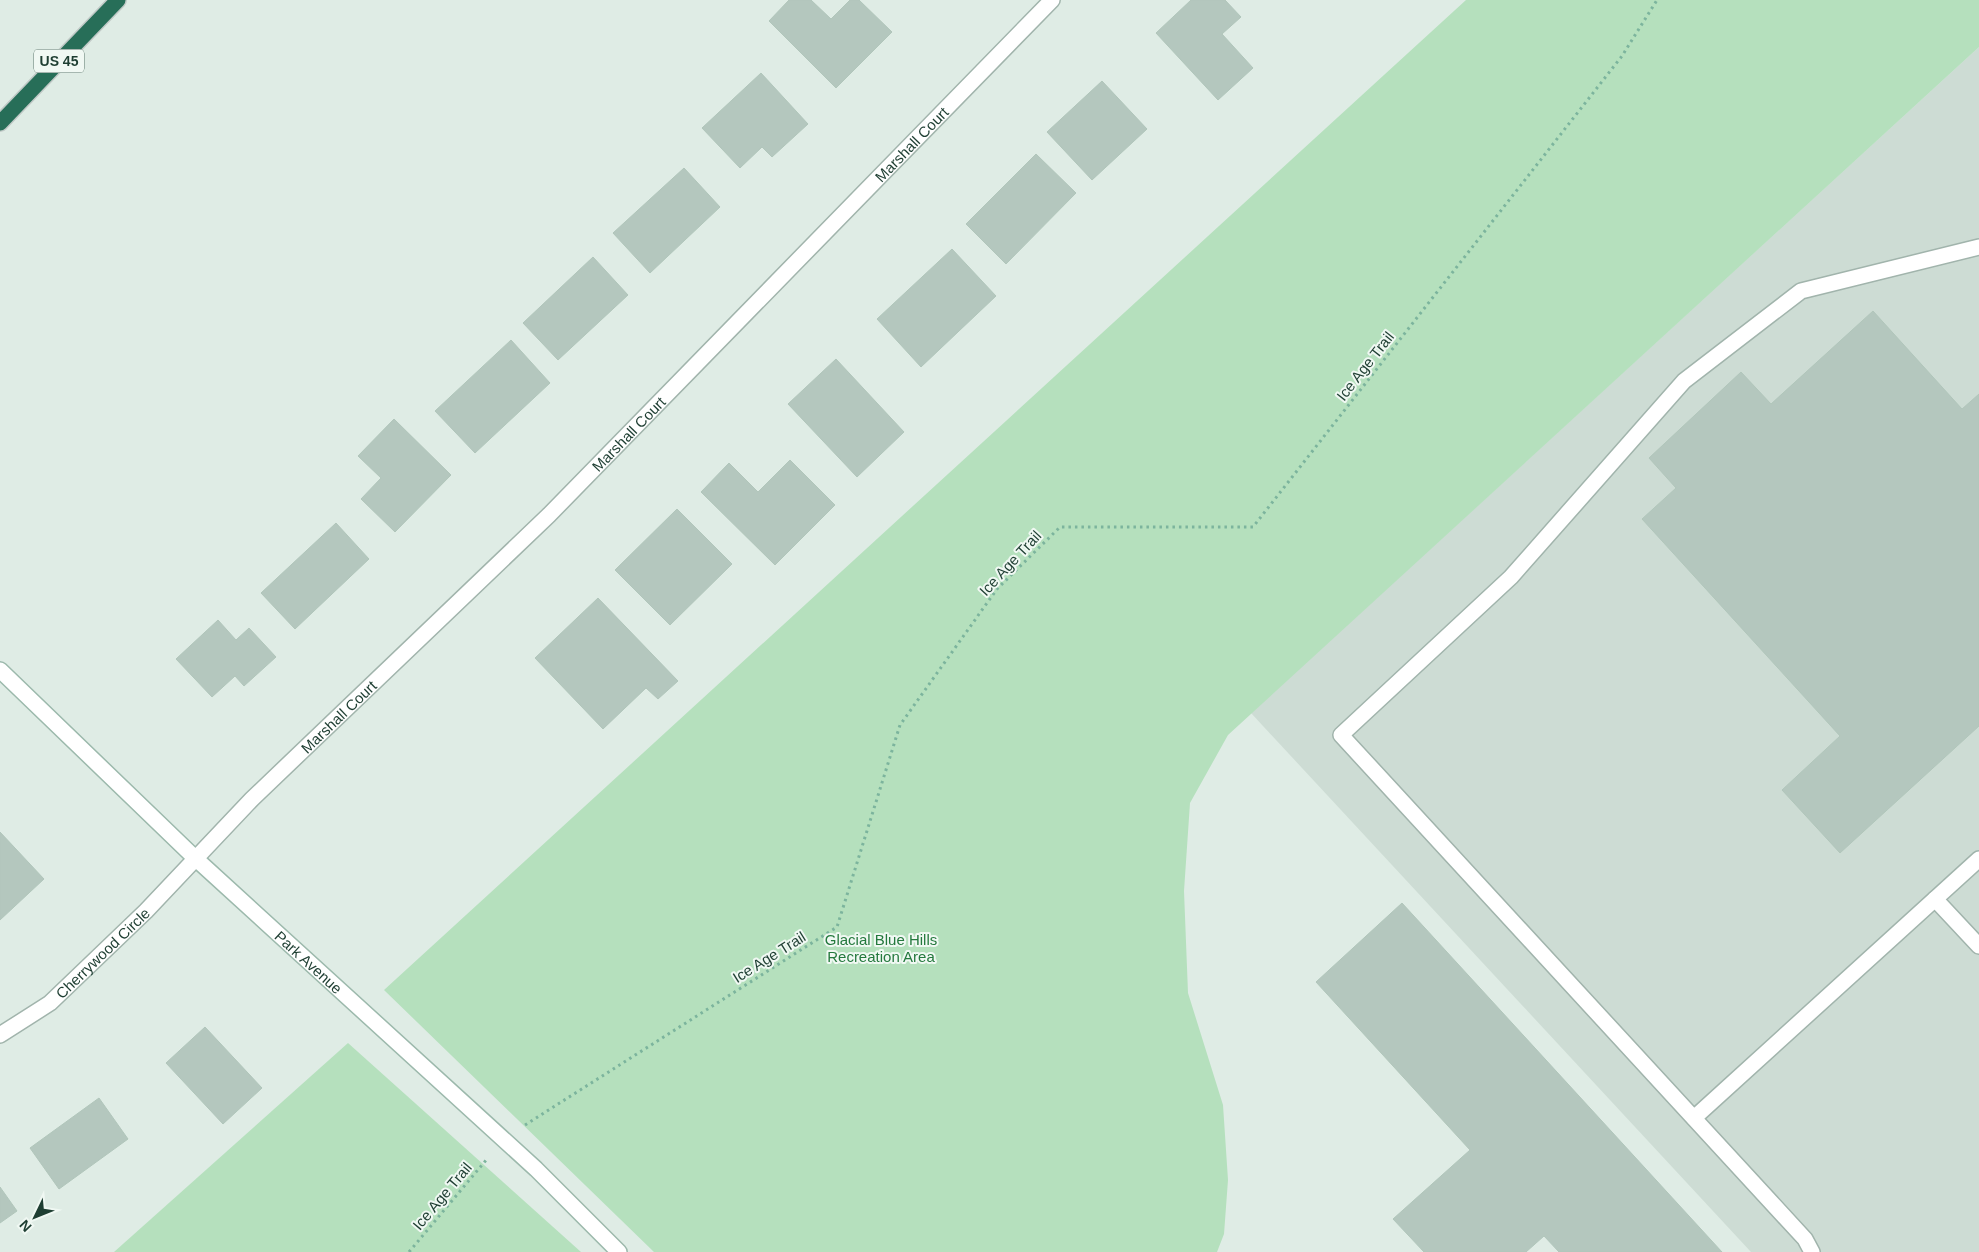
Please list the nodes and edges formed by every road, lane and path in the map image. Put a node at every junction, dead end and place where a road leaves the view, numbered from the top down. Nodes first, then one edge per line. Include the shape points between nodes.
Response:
1 (118, 0) edge
2 (1052, 0) edge
3 (1657, 0) edge
4 (0, 123) edge
5 (1979, 247) edge
6 (0, 670) edge
7 (195, 858) junction
8 (1979, 859) edge
9 (1935, 899) junction
10 (1979, 946) edge
11 (0, 1035) edge
12 (1694, 1118) junction
13 (504, 1140) junction
14 (409, 1252) edge
15 (619, 1252) edge
16 (1812, 1252) edge

1 - 4 highway, US 45
2 - 7 street, Marshall Court via 549,515 252,799
3 - 13 path, Ice Age Trail via 1622,56 1252,527 1060,527 997,590 900,725 837,928
5 - 12 street via 1801,291 1793,297 1684,381 1511,577 1340,735
6 - 7 street, Park Avenue
7 - 11 street, Cherrywood Circle via 146,911 50,1003
7 - 13 street, Park Avenue
8 - 9 street
9 - 10 street
9 - 12 street
12 - 16 street via 1805,1239
13 - 14 path, Ice Age Trail
13 - 15 street, Park Avenue

